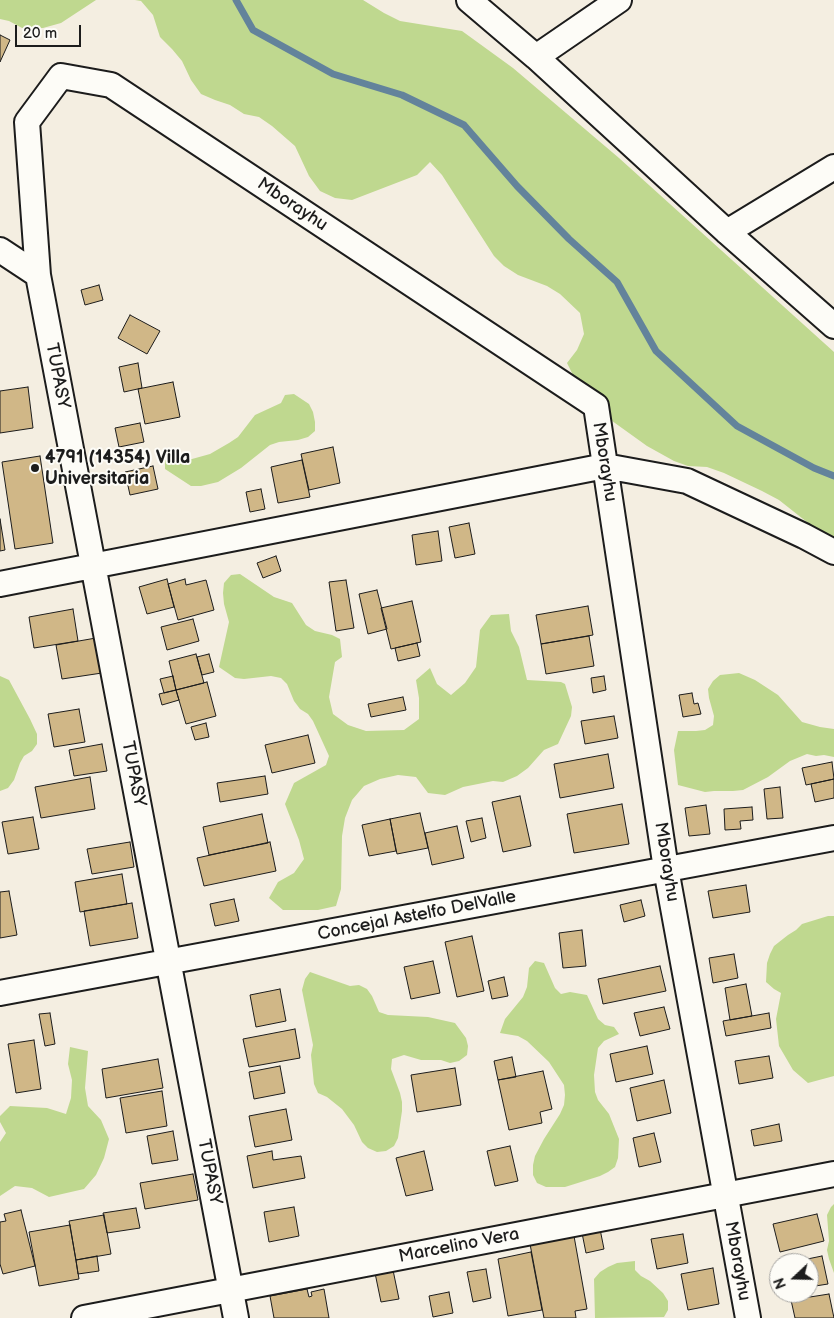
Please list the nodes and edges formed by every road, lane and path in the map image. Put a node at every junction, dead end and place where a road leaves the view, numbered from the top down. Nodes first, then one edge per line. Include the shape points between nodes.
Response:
1 (469, 0) edge
2 (619, 0) edge
3 (536, 57) junction
4 (834, 167) edge
5 (727, 232) junction
6 (0, 250) edge
7 (38, 275) junction
8 (834, 326) edge
9 (605, 466) junction
10 (834, 552) edge
11 (93, 566) junction
12 (0, 584) edge
13 (834, 838) edge
14 (666, 868) junction
15 (169, 963) junction
16 (0, 993) edge
17 (834, 1174) edge
18 (725, 1195) junction
19 (231, 1290) junction
20 (84, 1318) edge
21 (236, 1318) edge
22 (748, 1318) edge

1 - 3 street
2 - 3 street
3 - 5 street
4 - 5 street
5 - 8 street
6 - 7 street
7 - 9 street, Mborayhu via 27,122 61,76 111,85 596,406
7 - 11 street, TUPASY
9 - 10 street via 687,481
9 - 11 street
9 - 14 street, Mborayhu
11 - 12 street
11 - 15 street, TUPASY
13 - 14 street, Concejal Astelfo DelValle
14 - 15 street, Concejal Astelfo DelValle
14 - 18 street, Mborayhu
15 - 16 street, Concejal Astelfo DelValle
15 - 19 street, TUPASY
17 - 18 street, Marcelino Vera
18 - 19 street, Marcelino Vera
18 - 22 street, Mborayhu
19 - 20 street, Marcelino Vera
19 - 21 street, TUPASY

